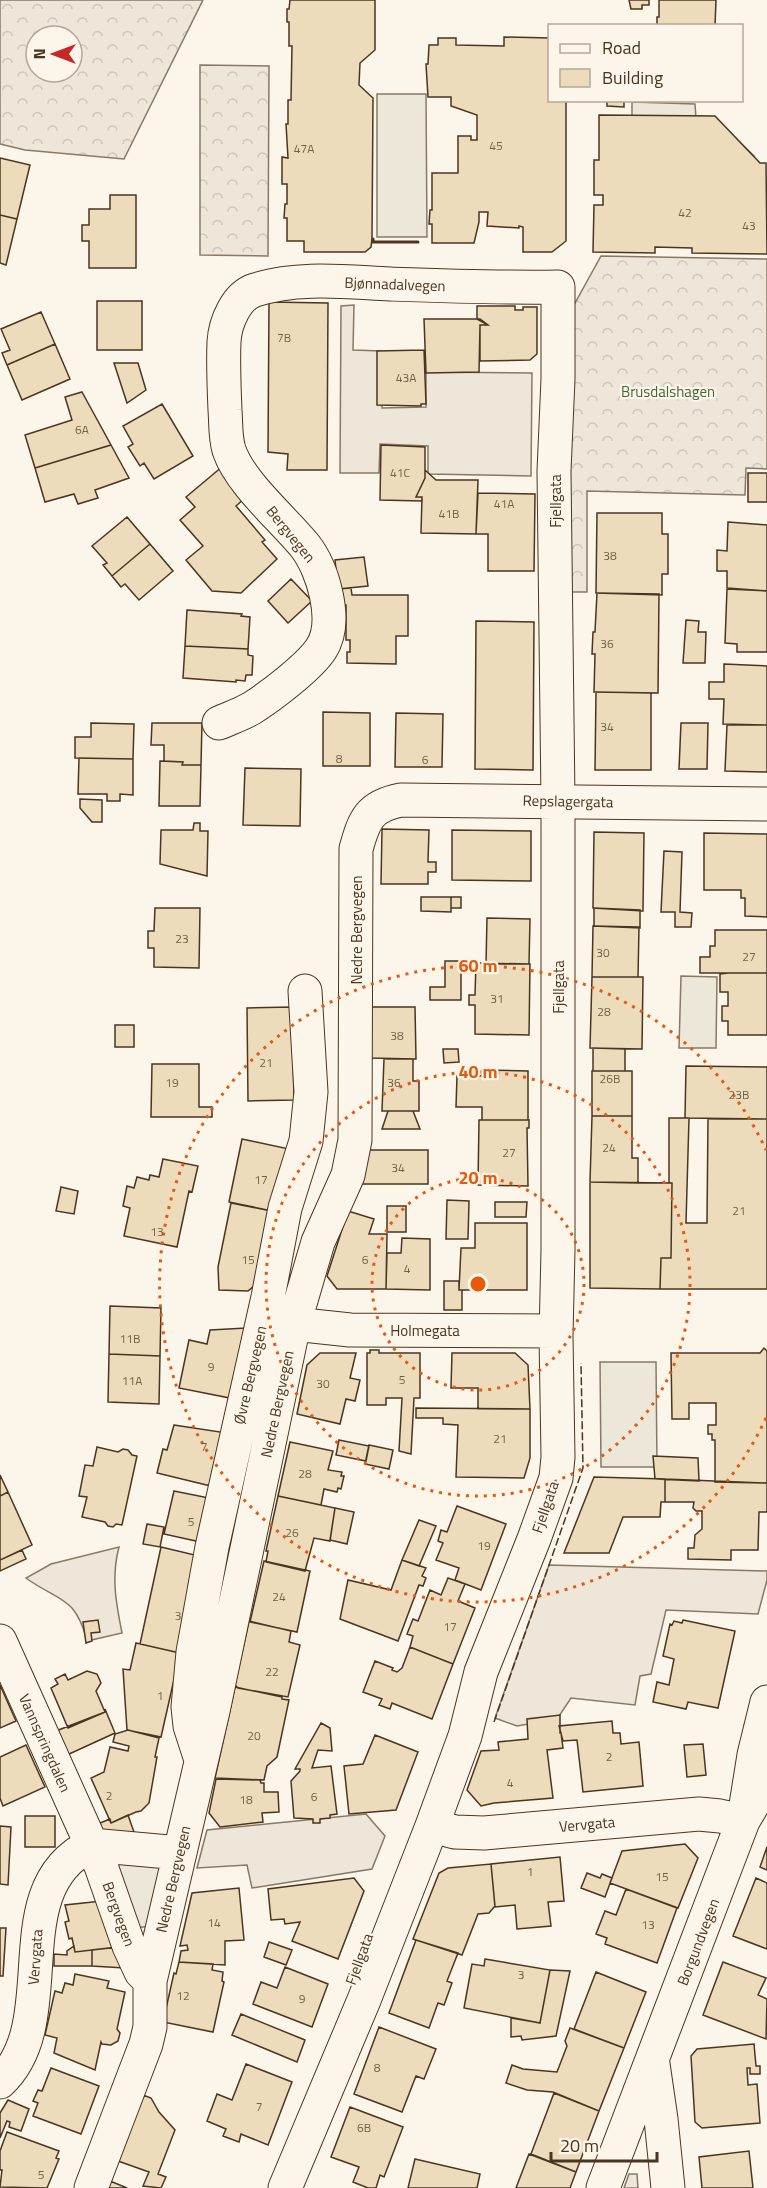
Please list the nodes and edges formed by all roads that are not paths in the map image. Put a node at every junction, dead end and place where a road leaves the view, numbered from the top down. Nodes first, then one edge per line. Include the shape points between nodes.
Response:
1 (558, 287) joint
2 (237, 304) joint
3 (219, 723) dead end
4 (558, 801) junction
5 (767, 804) edge
6 (372, 812) joint
7 (305, 991) dead end
8 (294, 1324) junction
9 (556, 1331) junction
10 (0, 1641) edge
11 (481, 1672) junction
12 (767, 1702) edge
13 (200, 1758) junction
14 (767, 1780) edge
15 (743, 1821) junction
16 (432, 1826) junction
17 (91, 1845) junction
18 (180, 1853) junction
19 (149, 1989) junction
20 (652, 2063) junction
21 (0, 2082) edge
22 (67, 2188) edge
23 (91, 2188) edge
24 (284, 2188) edge
25 (603, 2188) edge
26 (668, 2188) edge

1 - 2 street, Bjønnadalvegen via 283,282 252,291
1 - 4 street, Fjellgata via 554,471
2 - 3 street, Bergvegen via 225,336 222,374 229,451 252,486 314,559 326,591 328,622 321,648 301,670 252,708
4 - 5 street, Repslagergata
4 - 6 street, Repslagergata via 401,800 384,803
4 - 9 street, Fjellgata
6 - 8 street, Nedre Bergvegen via 362,827 356,849 355,1140 348,1175 318,1242
7 - 13 street, Øvre Bergvegen via 311,1092 306,1141 285,1208 193,1652 188,1707
8 - 9 street, Holmegata via 350,1330
8 - 13 street, Nedre Bergvegen
9 - 11 street, Fjellgata via 556,1478
10 - 17 street, Vannspringdalen
11 - 16 street, Fjellgata via 465,1736
11 - 24 street, Fjellgata via 446,1723 324,2054
12 - 15 street, Borgundvegen
13 - 18 street, Nedre Bergvegen
14 - 15 street, Borgundvegen
15 - 16 street, Vervgata via 699,1814 484,1833
15 - 20 street, Borgundvegen
16 - 24 street, Fjellgata via 360,2011
17 - 18 street
17 - 19 street, Bergvegen
17 - 21 street, Vervgata via 62,1865 50,1882 37,1925 27,2032 9,2074
18 - 19 street, Nedre Bergvegen
19 - 22 street, Nedre Bergvegen via 131,2022
19 - 23 street, Nedre Bergvegen via 150,2027 146,2044
20 - 25 street, Borgundvegen
20 - 26 street, Borgundvegen

